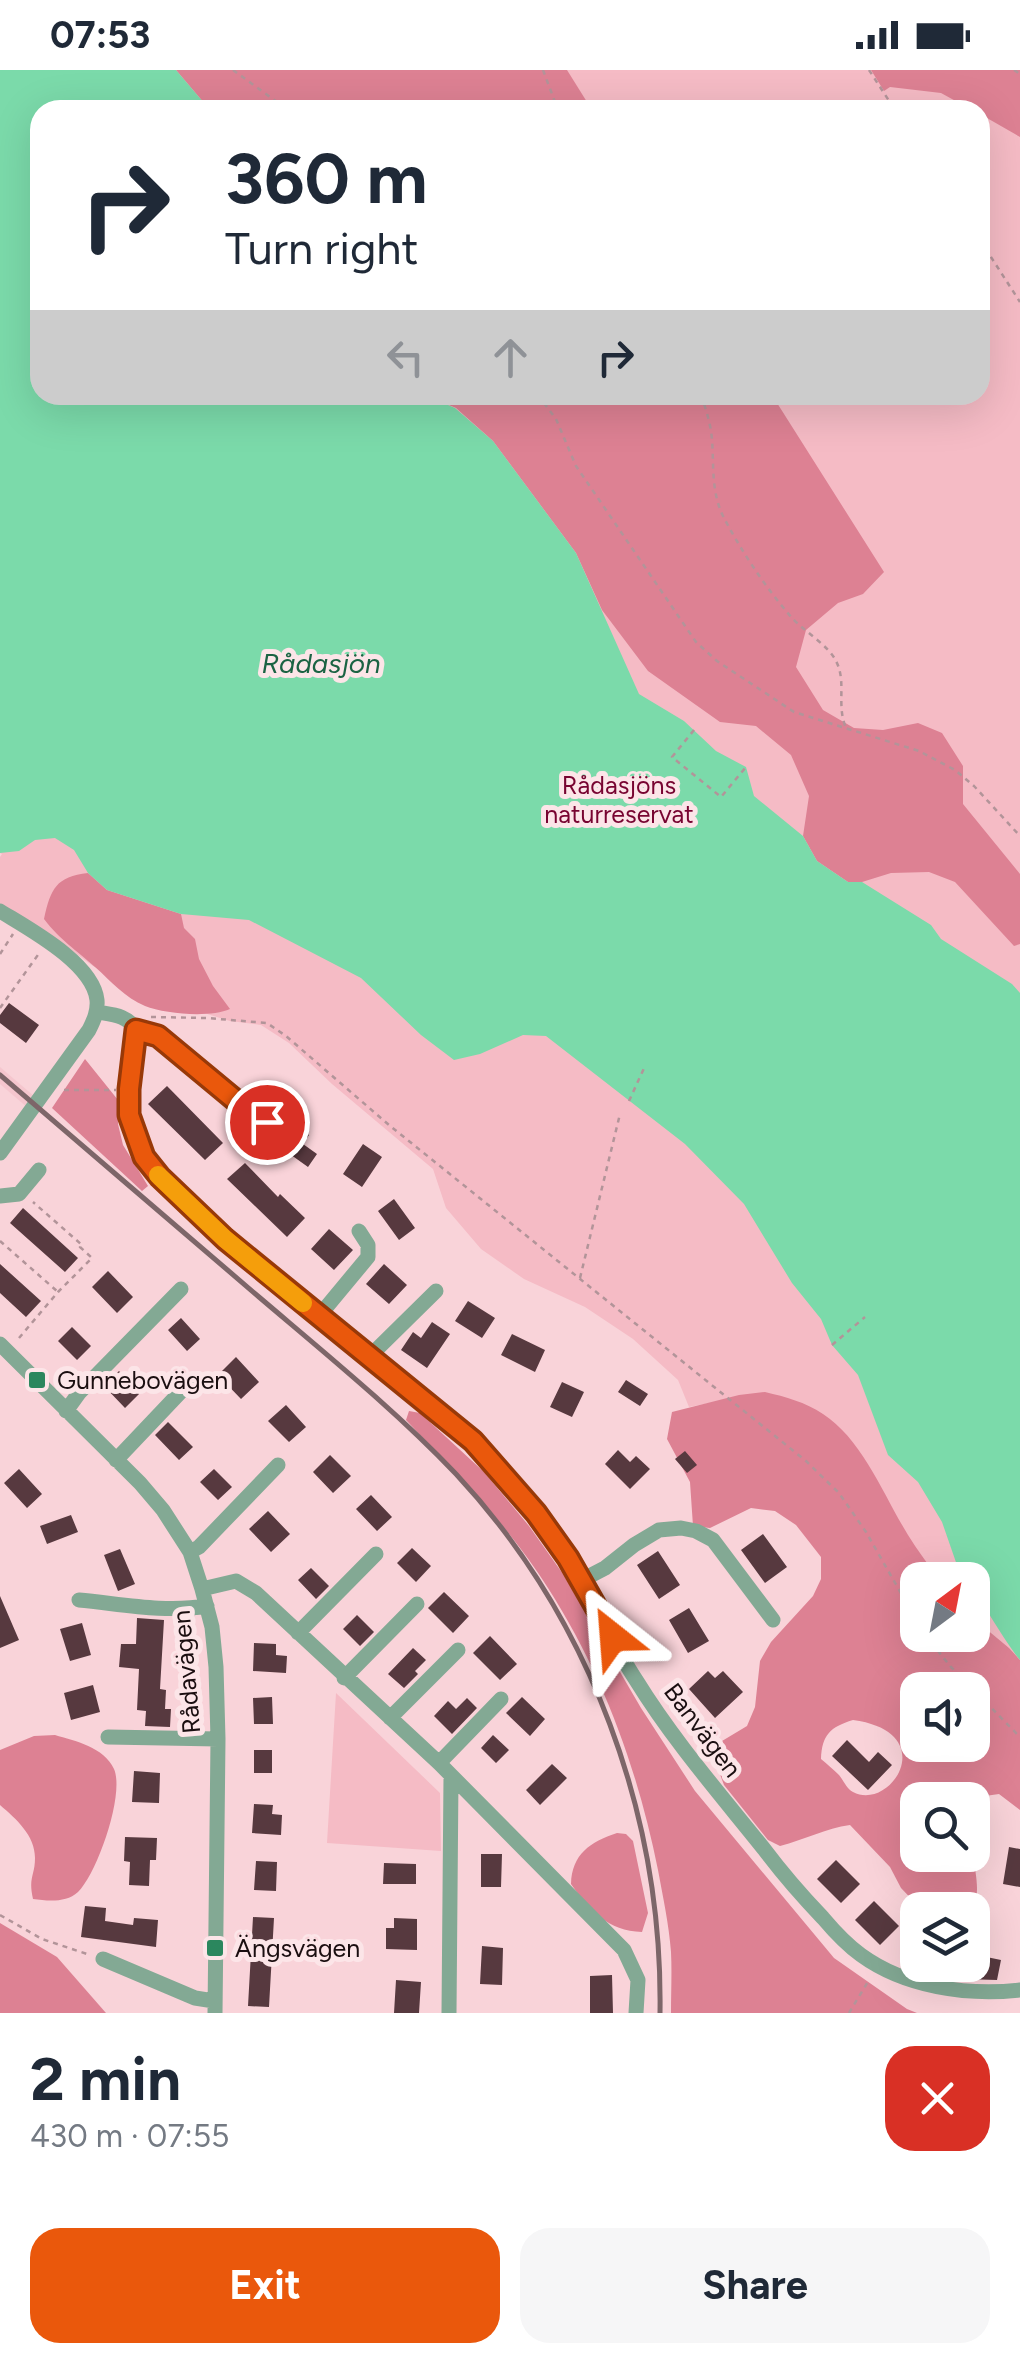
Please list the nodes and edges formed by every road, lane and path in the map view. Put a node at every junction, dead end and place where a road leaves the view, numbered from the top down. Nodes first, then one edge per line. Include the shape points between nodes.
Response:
1 (233, 70) edge
2 (544, 70) edge
3 (869, 70) edge
4 (1014, 70) edge
5 (1020, 74) edge
6 (274, 100) edge
7 (554, 100) edge
8 (888, 100) edge
9 (990, 256) edge
10 (1020, 302) edge
11 (546, 405) edge
12 (704, 405) edge
13 (694, 730) dead end
14 (846, 730) junction
15 (746, 768) dead end
16 (1020, 836) edge
17 (0, 911) edge
18 (20, 924) junction
19 (48, 942) junction
20 (0, 954) edge
21 (0, 1008) edge
22 (97, 1012) junction
23 (133, 1026) junction
24 (645, 1066) dead end
25 (129, 1089) junction
26 (61, 1090) dead end
27 (629, 1101) dead end
28 (620, 1114) dead end
29 (267, 1122) dead end
30 (0, 1153) edge
31 (39, 1170) dead end
32 (22, 1191) junction
33 (0, 1196) edge
34 (359, 1231) dead end
35 (0, 1240) edge
36 (580, 1280) junction
37 (181, 1289) dead end
38 (436, 1291) dead end
39 (58, 1292) junction
40 (319, 1316) junction
41 (865, 1317) dead end
42 (6, 1345) edge
43 (832, 1345) dead end
44 (370, 1356) junction
45 (189, 1383) dead end
46 (66, 1411) junction
47 (116, 1460) junction
48 (278, 1466) dead end
49 (190, 1552) junction
50 (376, 1554) dead end
51 (582, 1580) junction
52 (900, 1592) edge
53 (204, 1598) junction
54 (79, 1600) dead end
55 (417, 1604) dead end
56 (773, 1620) dead end
57 (298, 1633) junction
58 (458, 1650) dead end
59 (939, 1652) edge
60 (344, 1678) junction
61 (501, 1699) dead end
62 (390, 1718) junction
63 (1020, 1737) edge
64 (108, 1738) dead end
65 (218, 1740) junction
66 (439, 1763) junction
67 (451, 1777) junction
68 (0, 1915) edge
69 (103, 1960) joint
70 (878, 1965) junction
71 (1020, 1990) edge
72 (214, 2007) edge
73 (449, 2013) edge
74 (636, 2013) edge
75 (849, 2013) edge

1 - 6 path
2 - 7 path
3 - 8 path
4 - 5 path
9 - 10 path
11 - 14 path via 576,466 696,642 794,712
12 - 14 path via 724,518 764,582 836,659
13 - 15 path via 672,757 722,798
14 - 16 path via 919,751 955,770
17 - 18 street
18 - 19 street
18 - 20 path
19 - 21 path
19 - 22 street via 85,974
22 - 23 street via 122,1015
22 - 30 street
23 - 25 street, Banvägen
23 - 29 street via 158,1036
23 - 36 path via 158,1016 267,1024
24 - 27 path
25 - 26 path
25 - 40 street, Banvägen via 135,1136 160,1177
28 - 36 path
31 - 32 street
32 - 33 street
32 - 39 path via 92,1258
34 - 40 street via 368,1257
35 - 39 path
36 - 52 path via 840,1493
37 - 46 street
38 - 44 street
39 - 42 path
40 - 44 street, Banvägen
41 - 43 path
42 - 46 street, Rådavägen
44 - 51 street, Banvägen via 473,1441 536,1513
45 - 47 street
46 - 47 street, Rådavägen
47 - 49 street, Rådavägen
48 - 49 street
49 - 53 street, Rådavägen
50 - 57 street
51 - 56 street via 659,1530 696,1531 713,1540
51 - 70 street, Banvägen via 634,1678 718,1791 785,1877 859,1954
53 - 54 street via 185,1610
53 - 57 street via 236,1581
53 - 65 street, Rådavägen via 216,1667
55 - 60 street
57 - 60 street
58 - 62 street
59 - 63 path
60 - 62 street
61 - 66 street
62 - 66 street
64 - 65 street
65 - 72 street, Rådavägen
66 - 67 street
67 - 73 street
67 - 74 street via 624,1950 638,1980
68 - 69 path via 42,1939
69 - 72 street
70 - 71 street, Banvägen via 967,1993
70 - 75 path

